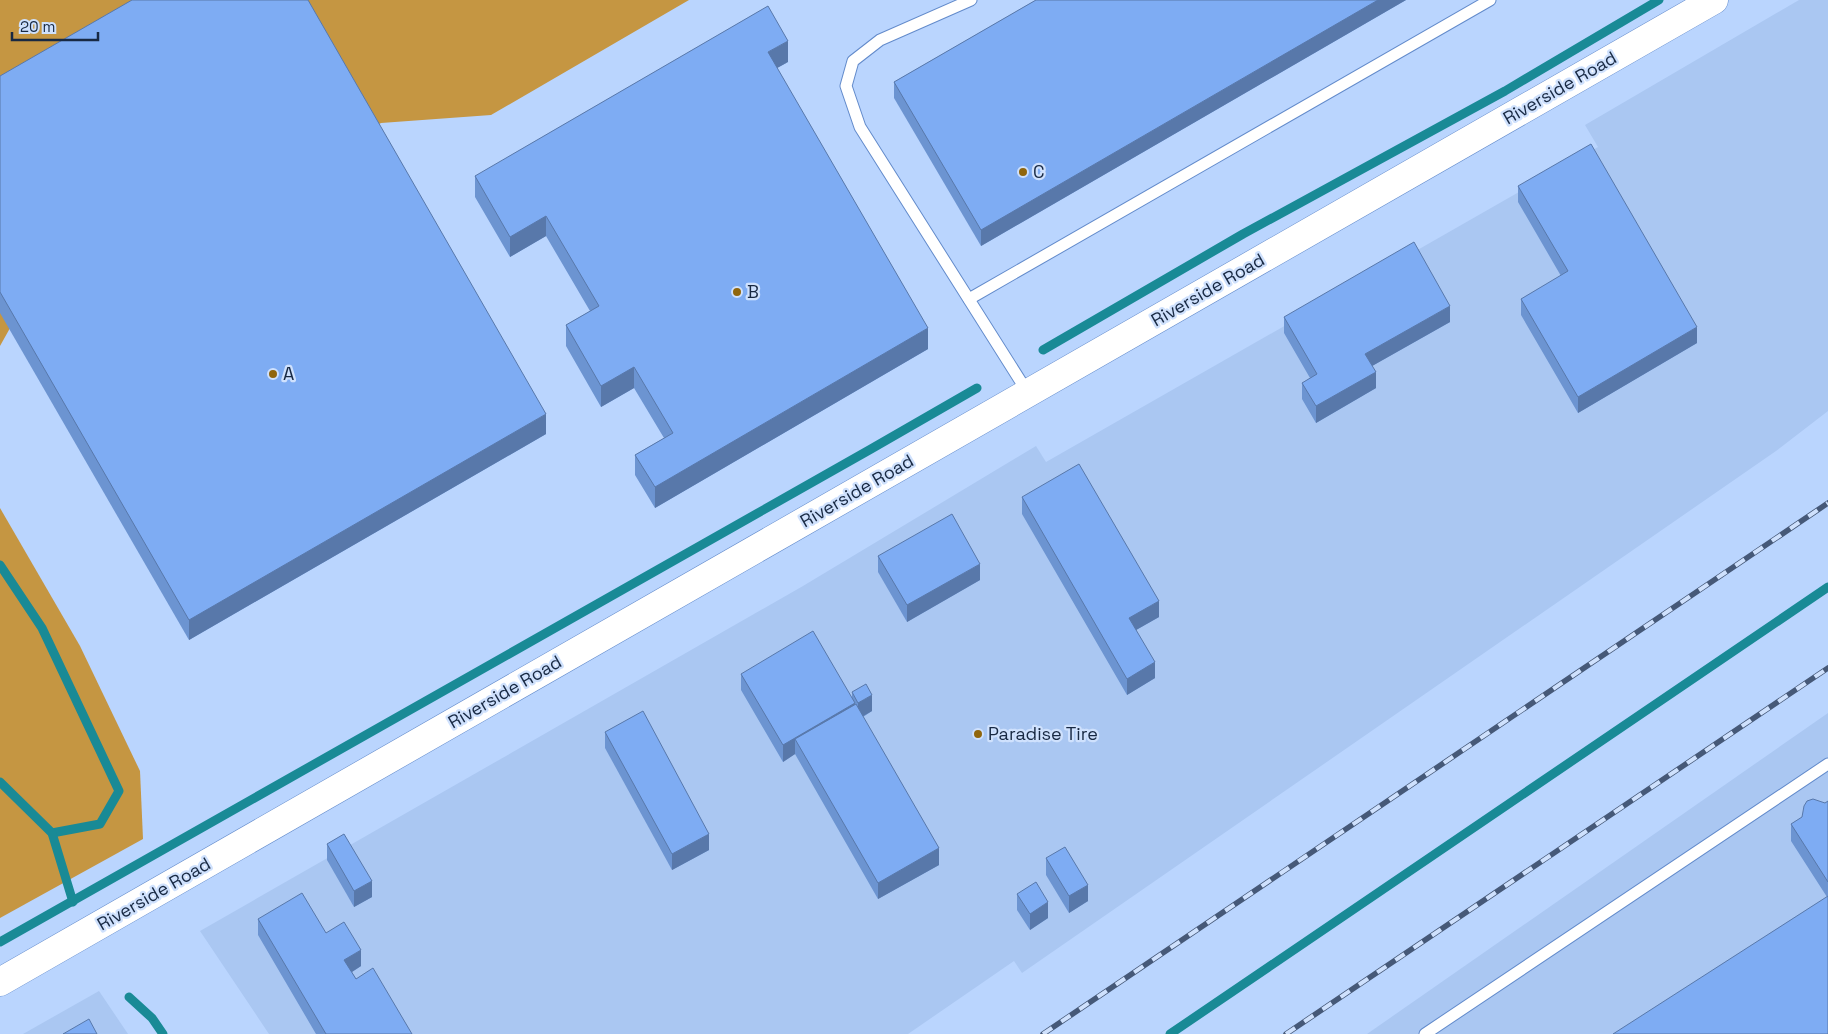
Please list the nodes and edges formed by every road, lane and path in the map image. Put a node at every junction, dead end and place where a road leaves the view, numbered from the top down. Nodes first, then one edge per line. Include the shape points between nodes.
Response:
1 (971, 0) edge
2 (1490, 0) edge
3 (1714, 0) edge
4 (969, 299) junction
5 (1028, 393) junction
6 (1828, 764) edge
7 (0, 982) edge
8 (1425, 1034) edge

1 - 4 lane via 880,40 853,62 846,86 860,127
2 - 4 lane
3 - 5 street, Riverside Road
4 - 5 lane
5 - 7 street, Riverside Road
6 - 8 lane

